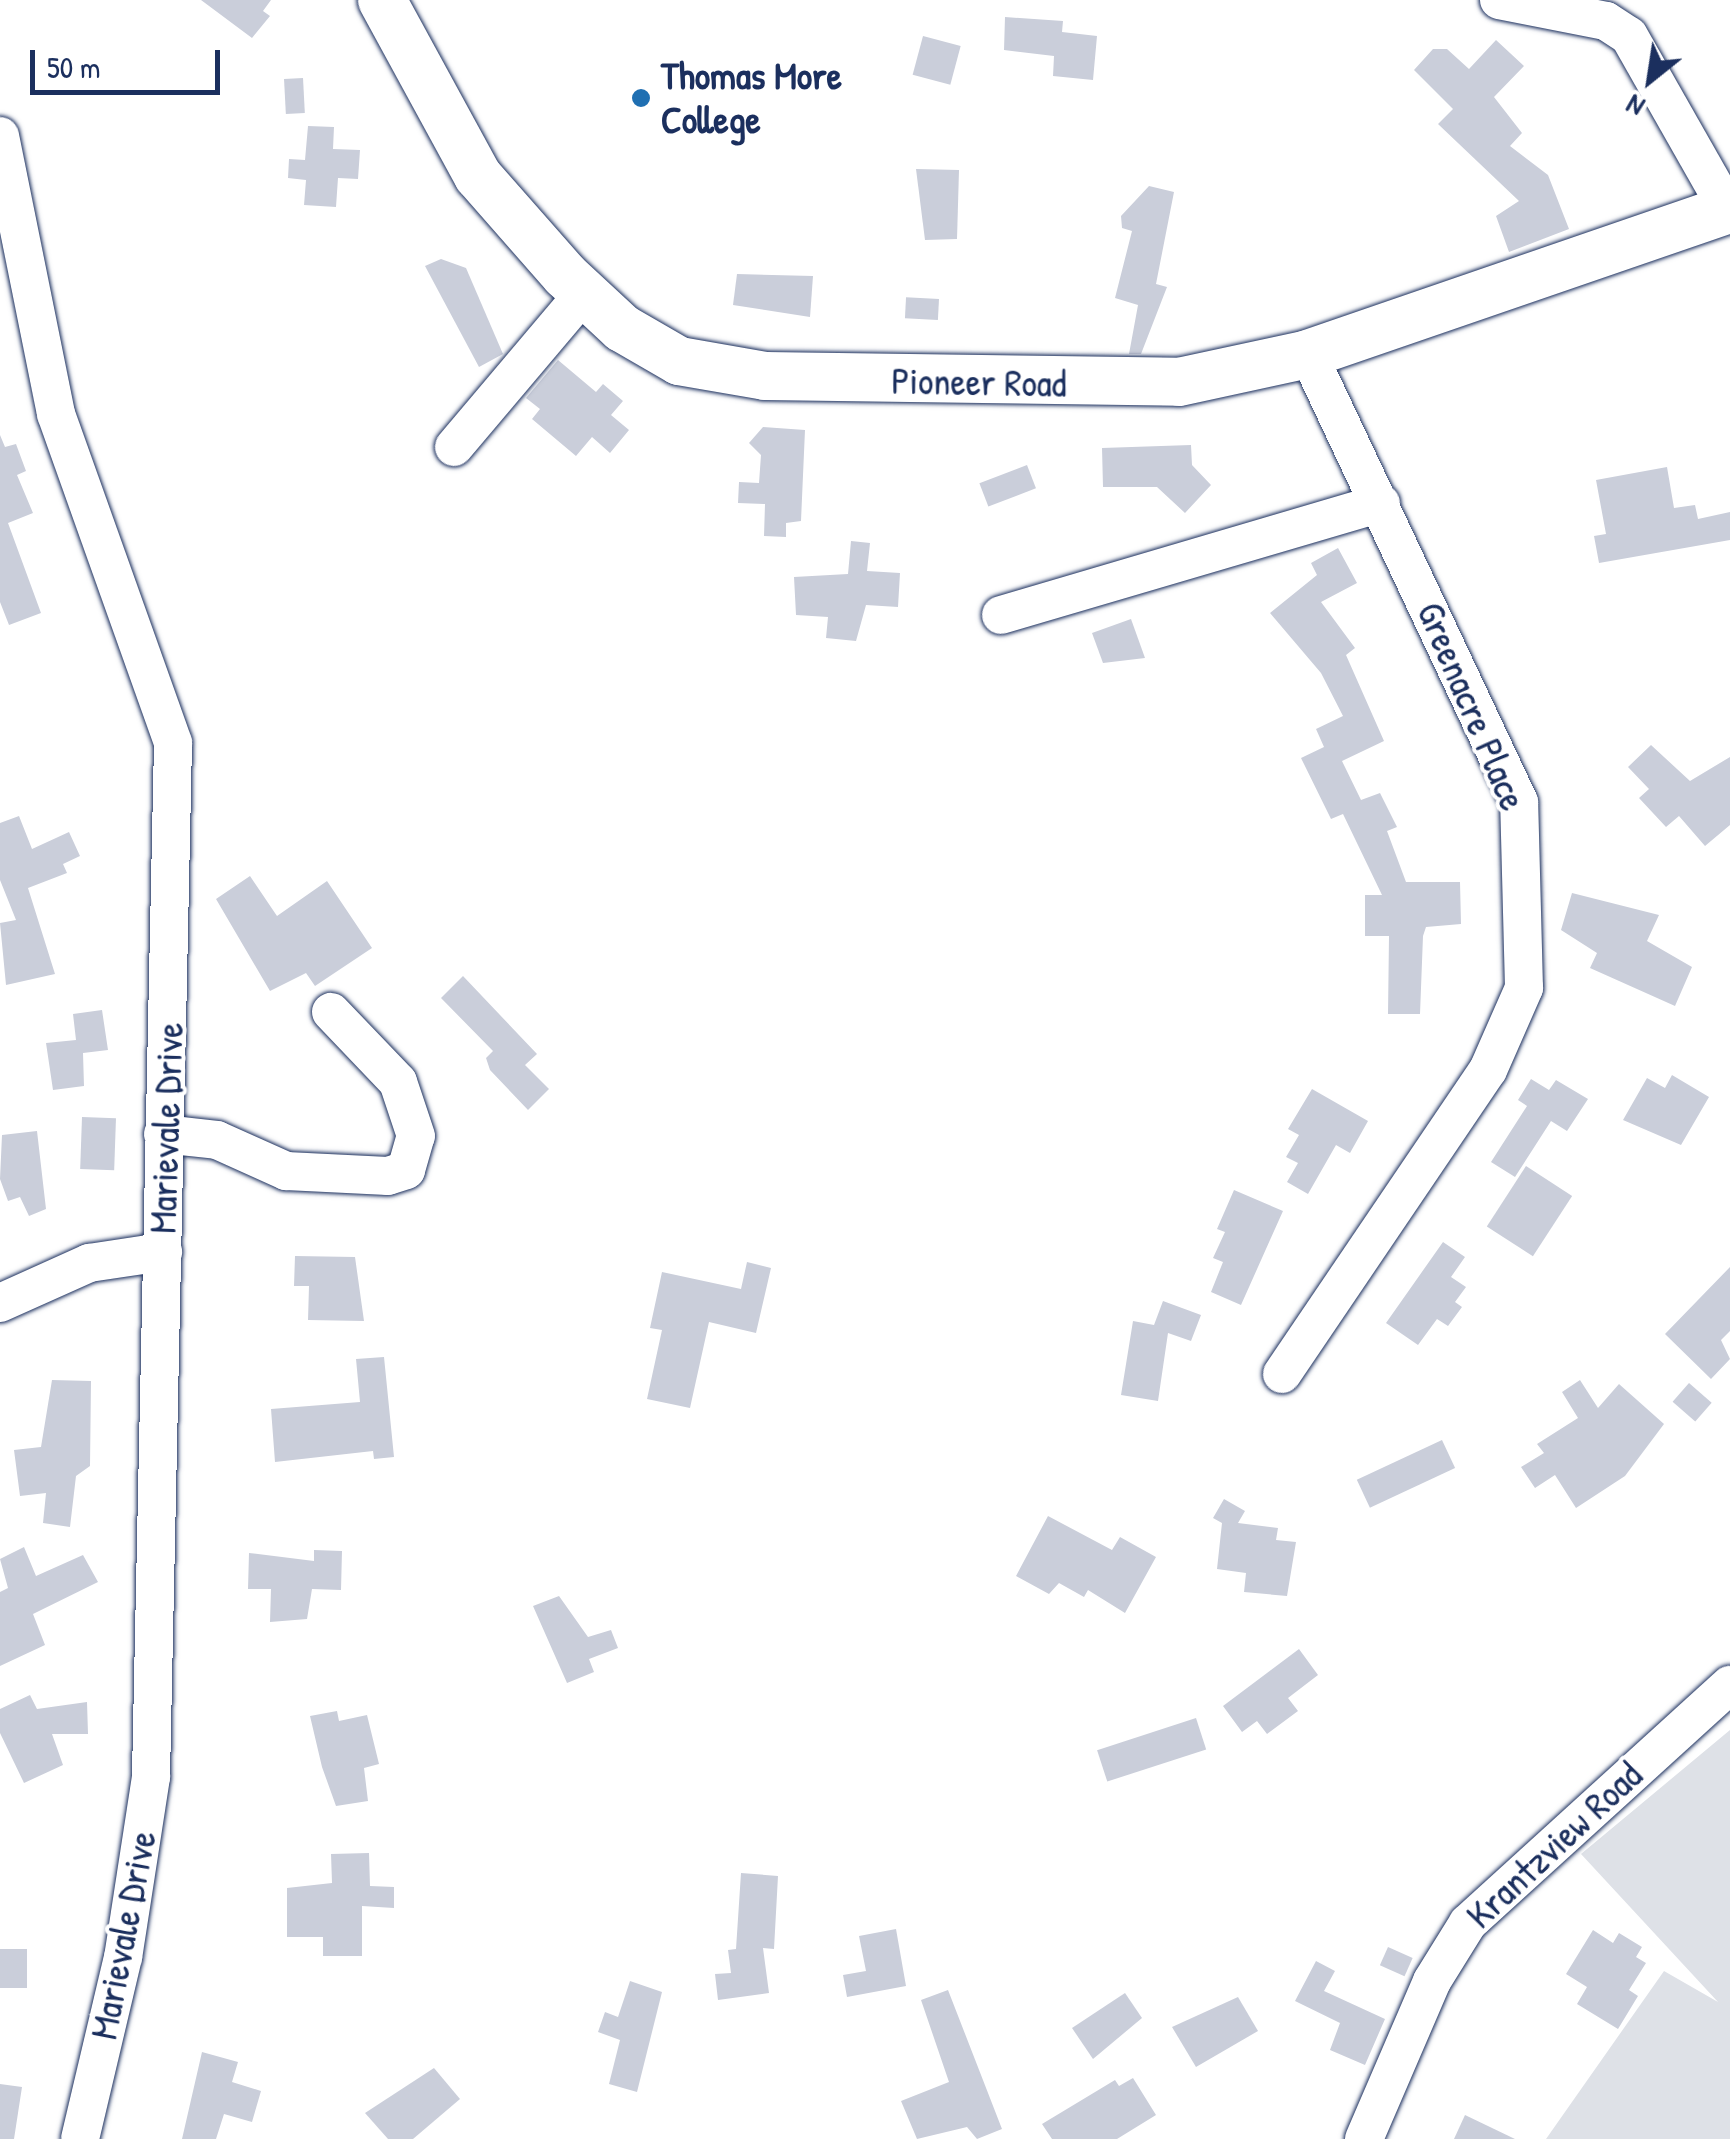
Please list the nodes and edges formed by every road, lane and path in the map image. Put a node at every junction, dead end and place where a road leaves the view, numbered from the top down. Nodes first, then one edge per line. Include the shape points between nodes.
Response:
1 (382, 0) edge
2 (1499, 0) edge
3 (0, 136) edge
4 (1729, 209) edge
5 (584, 293) junction
6 (1308, 354) junction
7 (454, 446) dead end
8 (1381, 503) junction
9 (1001, 615) dead end
10 (332, 1012) dead end
11 (163, 1134) junction
12 (163, 1200) junction
13 (163, 1252) junction
14 (101, 1260) junction
15 (0, 1303) edge
16 (1282, 1374) dead end
17 (1730, 1685) edge
18 (80, 2139) edge
19 (1364, 2139) edge

1 - 5 main road, Pioneer Road via 478,176
2 - 4 street via 1606,21 1629,36
3 - 11 street, Marievale Drive via 56,414 158,685 173,744
4 - 6 main road, Pioneer Road
5 - 6 main road, Pioneer Road via 622,328 679,361 766,376 1179,382
5 - 7 street
6 - 8 street, Greenacre Place
8 - 9 street
8 - 16 street, Greenacre Place via 1519,802 1524,988 1488,1070
10 - 11 street via 402,1092 416,1136 406,1170 388,1176 286,1171 217,1140
11 - 12 street, Marievale Drive
12 - 13 street, Marievale Drive
12 - 14 street
13 - 14 street
13 - 18 street, Marievale Drive via 152,1777 124,1958
14 - 15 street
17 - 19 street, Krantzview Road via 1468,1922 1432,1981

